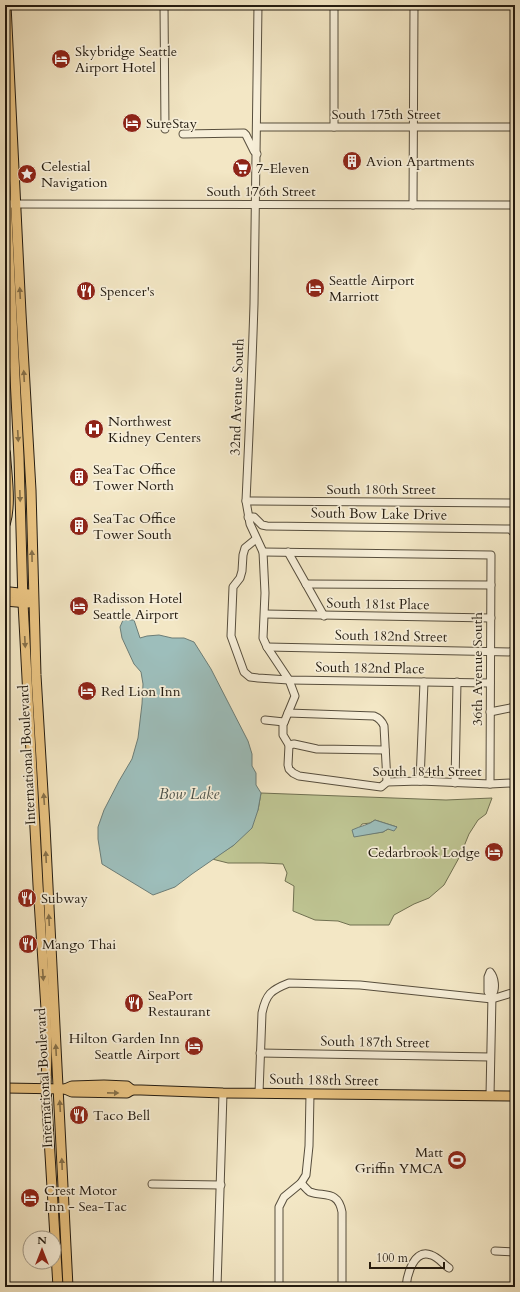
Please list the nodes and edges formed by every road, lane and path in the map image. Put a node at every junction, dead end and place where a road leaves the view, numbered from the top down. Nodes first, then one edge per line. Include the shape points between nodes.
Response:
1 (6, 5) edge
2 (164, 5) edge
3 (258, 5) edge
4 (334, 5) edge
5 (414, 5) edge
6 (6, 36) edge
7 (257, 127) junction
8 (334, 127) junction
9 (414, 127) junction
10 (515, 127) edge
11 (165, 129) dead end
12 (183, 134) dead end
13 (257, 154) junction
14 (5, 177) edge
15 (11, 204) junction
16 (254, 204) junction
17 (413, 205) junction
18 (515, 205) edge
19 (12, 302) junction
20 (21, 313) junction
21 (13, 335) junction
22 (5, 453) edge
23 (246, 501) junction
24 (515, 503) edge
25 (248, 517) junction
26 (5, 524) edge
27 (514, 533) edge
28 (256, 539) junction
29 (263, 552) junction
30 (288, 552) junction
31 (306, 584) junction
32 (491, 586) junction
33 (5, 592) edge
34 (23, 598) junction
35 (34, 599) junction
36 (5, 601) edge
37 (265, 614) junction
38 (324, 616) junction
39 (491, 618) junction
40 (515, 634) edge
41 (267, 648) junction
42 (490, 651) junction
43 (515, 652) edge
44 (289, 680) junction
45 (424, 682) junction
46 (457, 682) junction
47 (490, 683) junction
48 (515, 707) edge
49 (490, 712) junction
50 (288, 713) junction
51 (265, 720) dead end
52 (284, 722) junction
53 (289, 745) junction
54 (385, 750) junction
55 (420, 781) junction
56 (387, 782) junction
57 (515, 782) edge
58 (455, 783) junction
59 (490, 784) junction
60 (515, 992) edge
61 (492, 997) junction
62 (260, 1053) junction
63 (490, 1056) junction
64 (5, 1088) edge
65 (46, 1088) junction
66 (62, 1089) junction
67 (223, 1093) junction
68 (259, 1093) junction
69 (310, 1094) junction
70 (490, 1096) junction
71 (515, 1096) edge
72 (51, 1181) junction
73 (301, 1183) junction
74 (152, 1184) dead end
75 (221, 1186) junction
76 (64, 1208) junction
77 (55, 1230) edge
78 (56, 1230) edge
79 (495, 1251) dead end
80 (515, 1252) edge
81 (448, 1268) dead end
82 (57, 1270) edge
83 (58, 1287) edge
84 (68, 1287) edge
85 (217, 1287) edge
86 (279, 1287) edge
87 (342, 1287) edge
88 (406, 1287) edge

1 - 6 main road, International Boulevard
2 - 11 street
3 - 7 street, 32nd Avenue South
4 - 8 street
5 - 9 street
6 - 15 main road, International Boulevard
7 - 8 street, South 175th Street
7 - 13 street, 32nd Avenue South
8 - 9 street, South 175th Street
9 - 10 street, South 175th Street
9 - 17 street
12 - 13 street via 244,134
13 - 16 street, 32nd Avenue South
14 - 15 main road, International Boulevard
15 - 16 street, South 176th Street
15 - 19 main road, International Boulevard
20 -> 15 main road, International Boulevard
16 - 17 street, South 176th Street
16 - 23 street, 32nd Avenue South via 254,305
17 - 18 street, South 176th Street
19 - 20 main road via 16,311
19 - 21 main road, International Boulevard
20 - 21 main road via 17,315
35 -> 20 main road, International Boulevard
21 -> 34 main road, International Boulevard
22 - 26 highway
23 - 24 street, South 180th Street
23 - 25 street, 32nd Avenue South
25 - 27 street, South Bow Lake Drive via 254,517 262,525 267,526 510,529
25 - 28 street, 32nd Avenue South
28 - 29 street, 32nd Avenue South
28 - 44 street, South 182nd Place via 245,548 240,578 233,587 231,636 244,672 258,678
29 - 30 street
29 - 37 street, 32nd Avenue South
30 - 31 street
30 - 32 street, 36th Avenue South via 491,555
31 - 32 street
31 - 38 street
32 - 39 street, 36th Avenue South
33 - 34 highway
34 - 35 highway
34 - 36 main road
34 -> 65 main road, International Boulevard via 46,1009
66 -> 35 main road, International Boulevard via 36,675
37 - 38 street, South 181st Place
37 - 41 street, 32nd Avenue South via 263,638
38 - 39 street, South 181st Place
39 - 42 street, 36th Avenue South
40 - 43 street
41 - 42 street, South 182nd Street
41 - 44 street, 32nd Avenue South
42 - 43 street, South 182nd Street
42 - 47 street, 36th Avenue South
44 - 45 street, South 182nd Place
44 - 50 street, 32nd Avenue South via 295,696
45 - 46 street, South 182nd Place
45 - 55 street
46 - 47 street, South 182nd Place
46 - 58 street
47 - 49 street, 36th Avenue South
48 - 49 street
49 - 59 street, 36th Avenue South
50 - 52 street, 32nd Avenue South
50 - 54 street via 374,716 382,721 384,726
51 - 52 street
52 - 53 street via 283,735
53 - 54 street via 317,749
53 - 56 street, South 184th Street via 289,769 299,776 381,787
54 - 56 street
55 - 56 street, South 184th Street
55 - 58 street, South 184th Street
57 - 59 street, South 184th Street
58 - 59 street, South 184th Street
60 - 61 street
61 - 62 street via 360,985 289,983 278,987 267,997 262,1013
61 - 63 street
62 - 63 street, South 187th Street
62 - 68 street
63 - 70 street
64 - 65 main road, South 188th Street
65 - 66 main road, South 188th Street
65 - 72 main road, International Boulevard
66 - 67 main road, South 188th Street via 72,1086 104,1085 127,1086 132,1090
76 -> 66 main road, International Boulevard
67 - 68 main road, South 188th Street
67 - 75 street
68 - 69 main road, South 188th Street
69 - 70 main road, South 188th Street
69 - 73 street via 309,1146 306,1175
70 - 71 main road, South 188th Street
72 - 76 main road via 57,1189 58,1205
72 - 77 main road, International Boulevard
73 - 86 street via 284,1197 279,1207
73 - 87 street via 310,1192 333,1197 340,1205
74 - 75 street
75 - 85 street
76 - 78 main road via 59,1213 60,1223
76 - 84 main road, International Boulevard
79 - 80 street
81 - 88 street via 432,1255 423,1254 417,1258 408,1272
82 - 83 main road, International Boulevard

